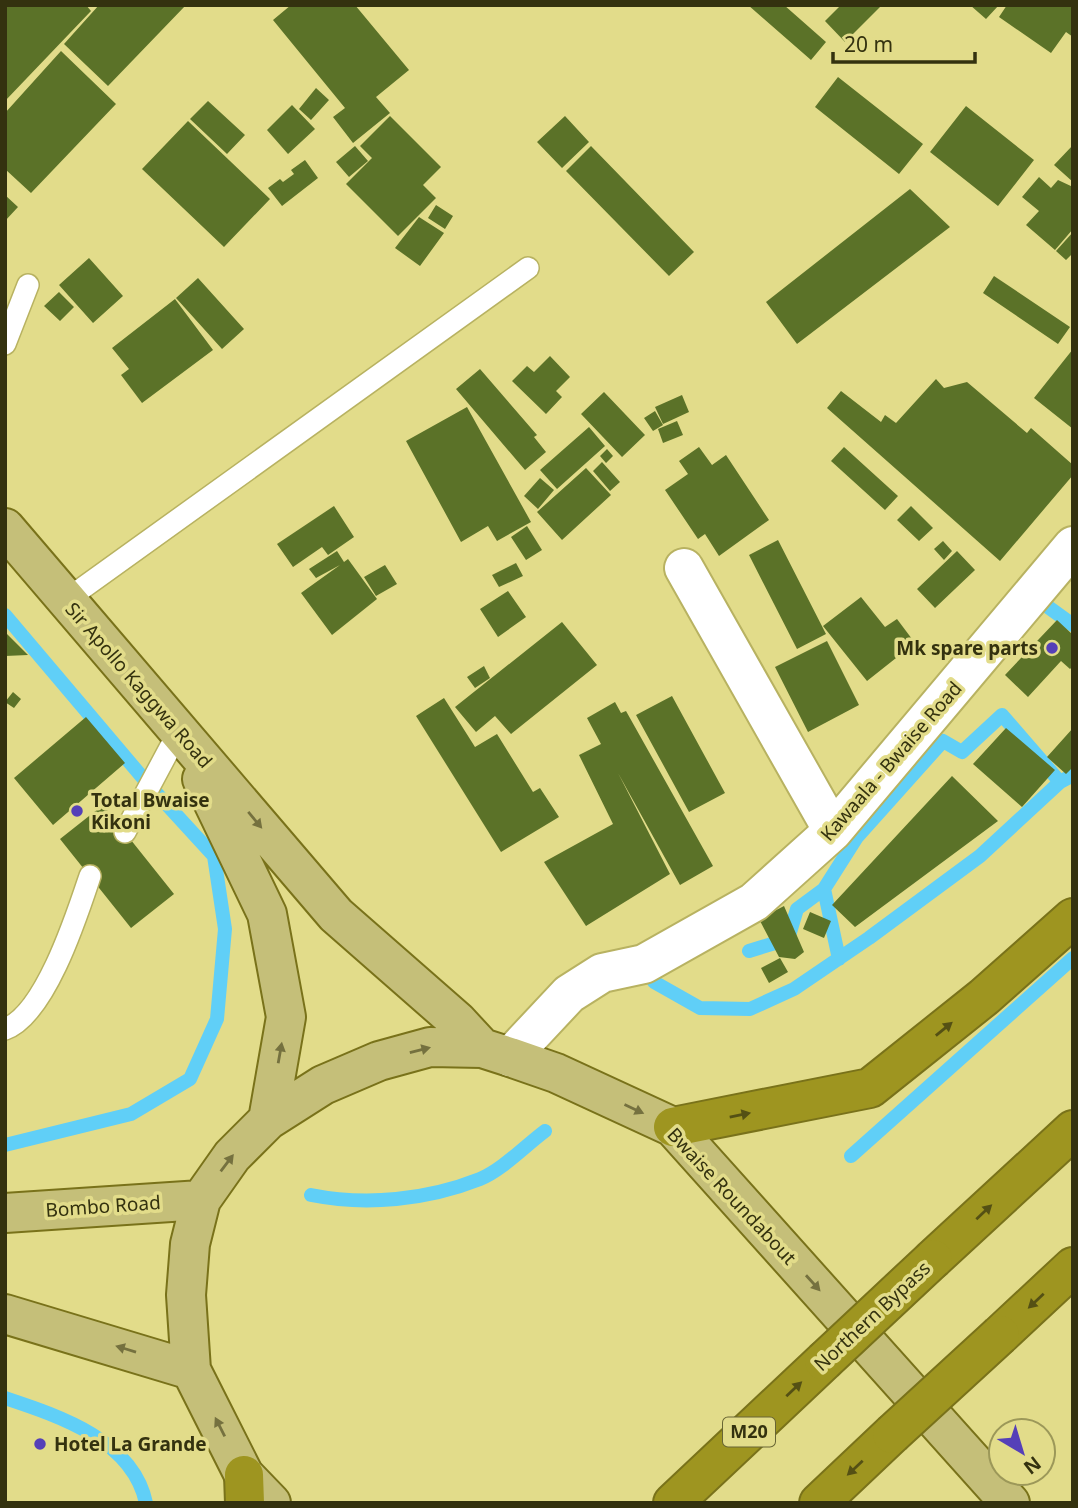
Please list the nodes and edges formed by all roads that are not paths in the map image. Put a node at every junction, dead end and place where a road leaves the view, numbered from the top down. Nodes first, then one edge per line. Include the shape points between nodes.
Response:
1 (528, 268) dead end
2 (28, 285) dead end
3 (5, 344) edge
4 (5, 528) edge
5 (1073, 546) edge
6 (684, 568) dead end
7 (66, 600) junction
8 (179, 731) junction
9 (833, 831) junction
10 (125, 832) dead end
11 (90, 876) dead end
12 (1073, 918) edge
13 (5, 1029) edge
14 (496, 1053) junction
15 (268, 1120) junction
16 (673, 1127) junction
17 (1073, 1130) edge
18 (201, 1200) junction
19 (5, 1213) edge
20 (1073, 1267) edge
21 (5, 1314) edge
22 (191, 1370) junction
23 (245, 1489) edge
24 (271, 1503) edge
25 (673, 1503) edge
26 (818, 1503) edge
27 (1010, 1503) edge

1 - 7 lane
2 - 3 lane
4 - 7 main road, Sir Apollo Kaggwa Road
5 - 9 street, Kawaala - Bwaise Road
6 - 9 street
7 - 8 main road, Sir Apollo Kaggwa Road
8 - 10 lane
8 -> 14 main road, Sir Apollo Kaggwa Road via 336,915
15 -> 8 main road via 286,1017 267,914
9 - 14 street, Kawaala - Bwaise Road via 754,902 644,964 601,973
11 - 13 lane via 63,956 19,1024
16 -> 12 highway via 870,1088
15 -> 14 main road, Bwaise Roundabout via 323,1085 379,1061 430,1047
14 -> 16 main road, Bwaise Roundabout via 556,1073
18 -> 15 main road, Bwaise Roundabout via 232,1156
16 -> 27 main road, Bwaise Roundabout
25 -> 17 highway, Northern Bypass / M20, bridge
18 - 19 main road, Bombo Road
18 - 22 main road, Bwaise Roundabout via 190,1244 186,1295
20 -> 26 highway, bridge
22 -> 21 main road
23 -> 22 main road, Bwaise Roundabout
23 - 24 main road, Bwaise Roundabout

